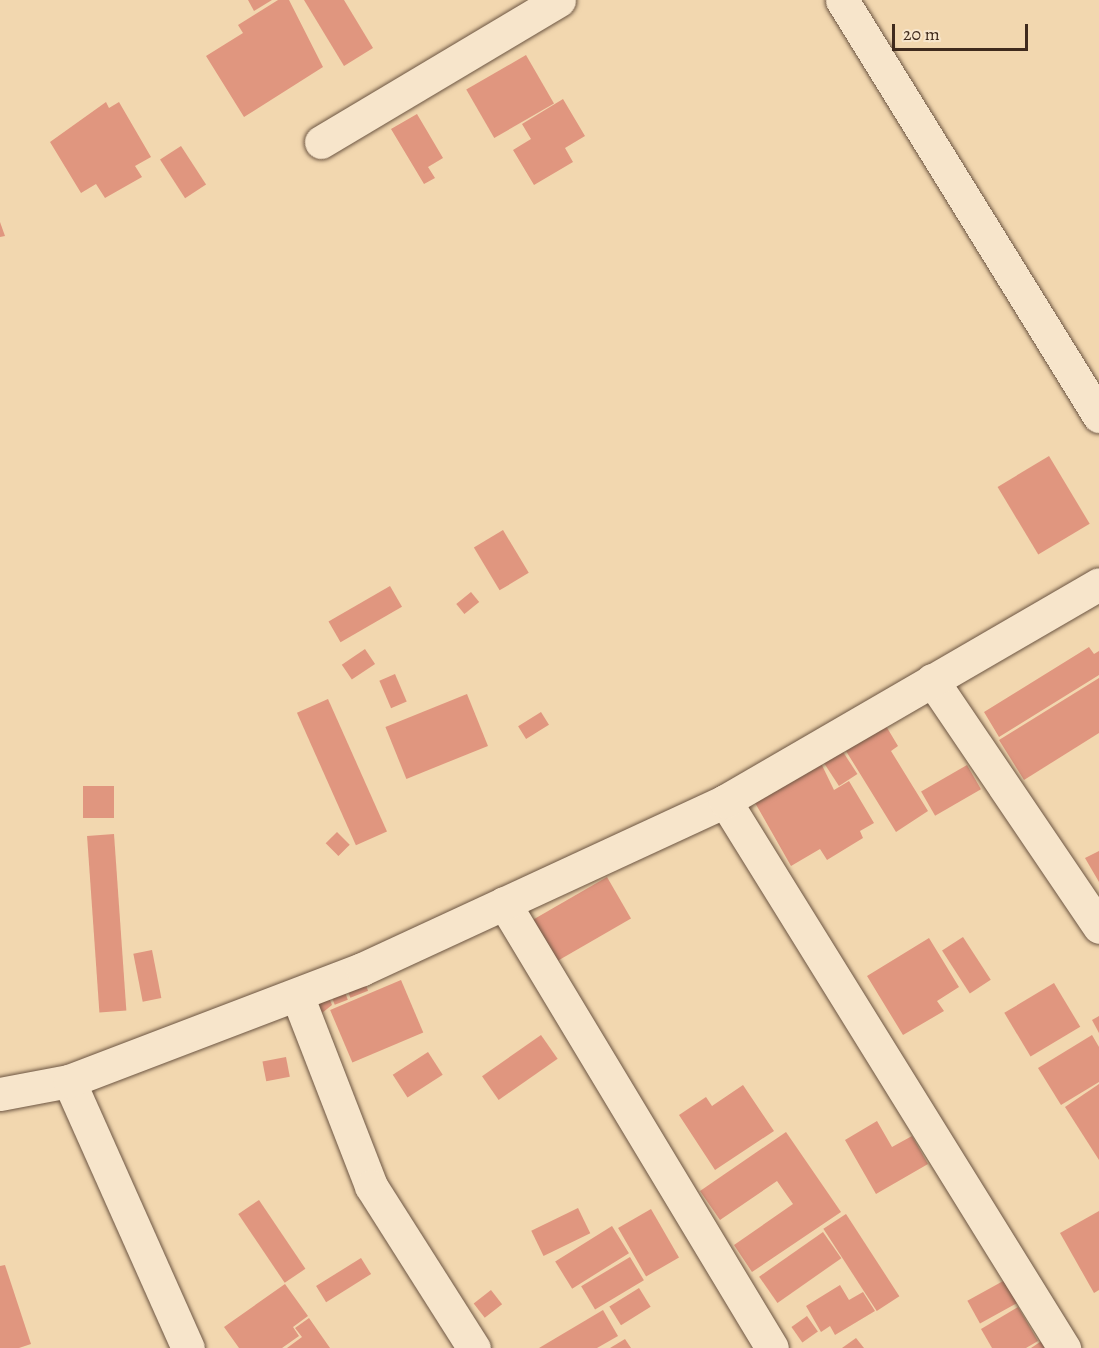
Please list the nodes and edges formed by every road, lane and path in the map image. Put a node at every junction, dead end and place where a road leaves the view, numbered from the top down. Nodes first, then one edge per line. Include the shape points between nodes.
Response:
1 (559, 0) edge
2 (842, 0) edge
3 (321, 142) dead end
4 (1099, 416) edge
5 (1099, 584) edge
6 (932, 680) junction
7 (725, 801) junction
8 (504, 903) junction
9 (1099, 927) edge
10 (297, 995) junction
11 (69, 1081) junction
12 (0, 1094) edge
13 (188, 1348) edge
14 (474, 1348) edge
15 (772, 1348) edge
16 (1064, 1348) edge

1 - 3 street
2 - 4 street
5 - 6 street
6 - 7 street
6 - 9 street
7 - 8 street
7 - 16 street
8 - 10 street
8 - 15 street
10 - 11 street
10 - 14 street via 371,1186
11 - 12 street
11 - 13 street

